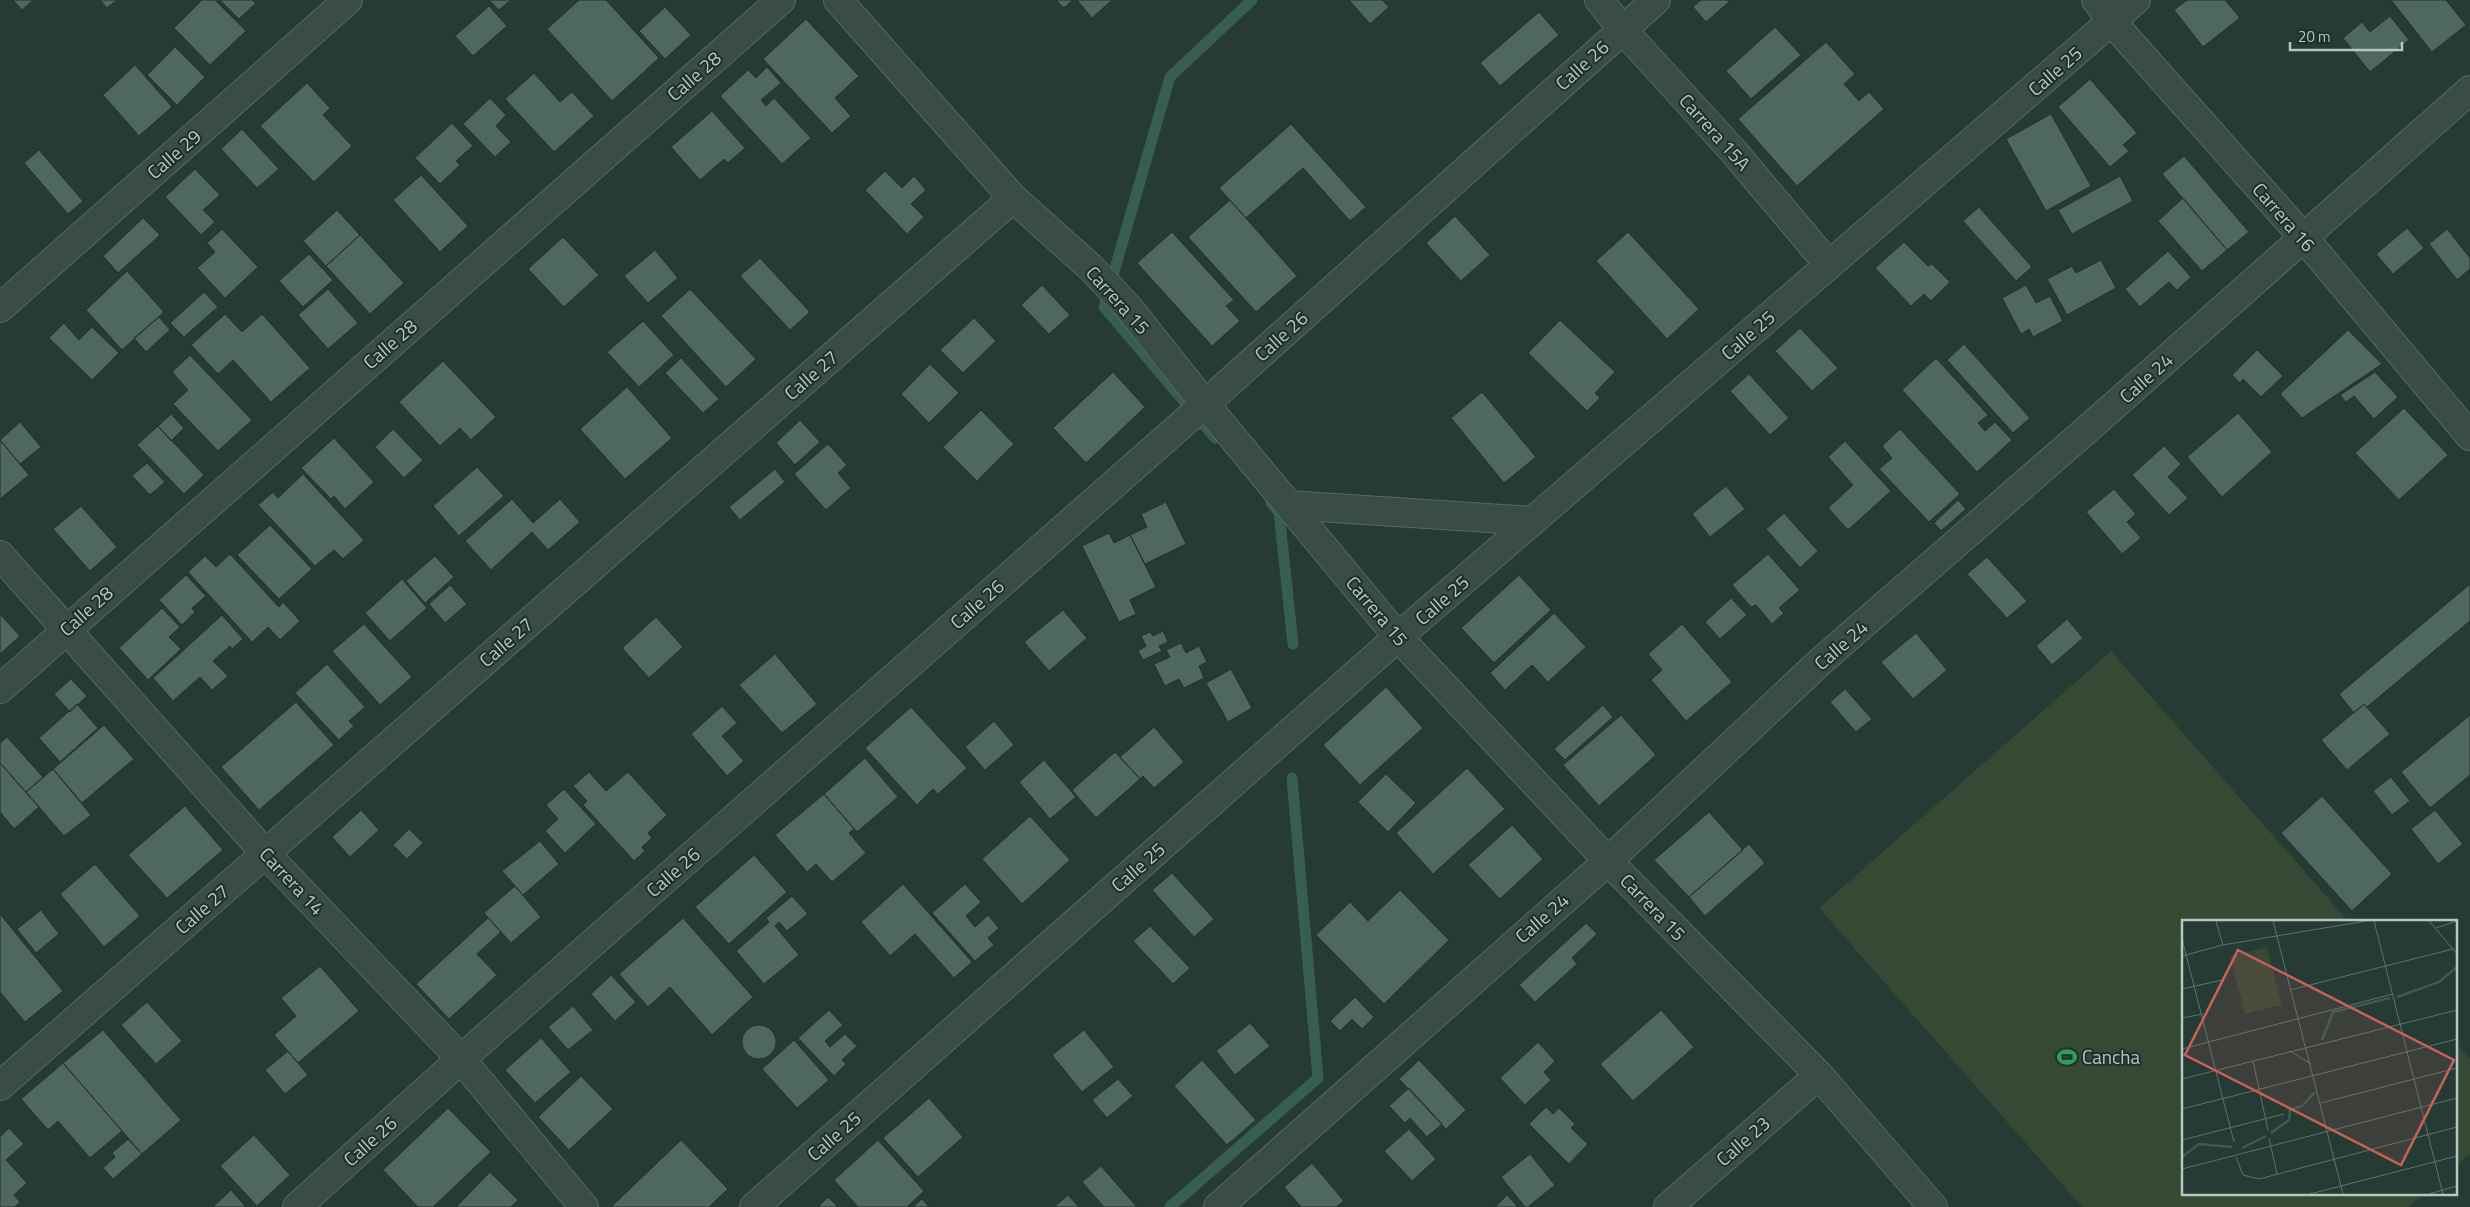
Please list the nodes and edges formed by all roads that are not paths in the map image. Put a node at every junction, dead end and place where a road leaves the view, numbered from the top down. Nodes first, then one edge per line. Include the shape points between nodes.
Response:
1 (348, 0) edge
2 (780, 0) edge
3 (838, 0) edge
4 (1599, 0) edge
5 (1656, 0) edge
6 (2096, 0) edge
7 (2136, 0) edge
8 (2112, 22) junction
9 (1622, 29) junction
10 (2470, 90) edge
11 (1013, 198) junction
12 (2304, 238) junction
13 (1829, 265) junction
14 (0, 308) edge
15 (1205, 404) junction
16 (2470, 436) edge
17 (1288, 505) junction
18 (1533, 521) junction
19 (0, 555) edge
20 (66, 629) junction
21 (1398, 637) junction
22 (0, 689) edge
23 (265, 853) junction
24 (1608, 860) junction
25 (461, 1058) junction
26 (1818, 1075) junction
27 (0, 1086) edge
28 (298, 1207) edge
29 (584, 1207) edge
30 (754, 1207) edge
31 (1218, 1207) edge
32 (1668, 1207) edge
33 (1933, 1207) edge

1 - 14 street, Calle 29
2 - 20 street, Calle 28
3 - 11 street, Carrera 15
4 - 9 street, Carrera 15A
5 - 9 street, Calle 26
6 - 8 street, Carrera 16
7 - 8 street, Calle 25
8 - 12 street, Carrera 16
8 - 13 street, Calle 25
9 - 13 street, Carrera 15A via 1734,152
9 - 15 street, Calle 26
10 - 12 street, Calle 24
11 - 15 street, Carrera 15 via 1090,267 1128,307
11 - 23 street, Calle 27
12 - 16 street, Carrera 16
12 - 24 street, Calle 24 via 1821,661
13 - 18 street, Calle 25
15 - 17 street, Carrera 15
15 - 25 street, Calle 26
17 - 18 street
17 - 21 street, Carrera 15
18 - 21 street, Calle 25
19 - 20 street, Carrera 14
20 - 22 street, Calle 28
20 - 23 street, Carrera 14
21 - 24 street, Carrera 15
21 - 30 street, Calle 25
23 - 25 street, Carrera 14
23 - 27 street, Calle 27
24 - 26 street, Carrera 15
24 - 31 street, Calle 24
25 - 28 street, Calle 26
25 - 29 street, Carrera 14
26 - 32 street, Calle 23
26 - 33 street, Carrera 15

